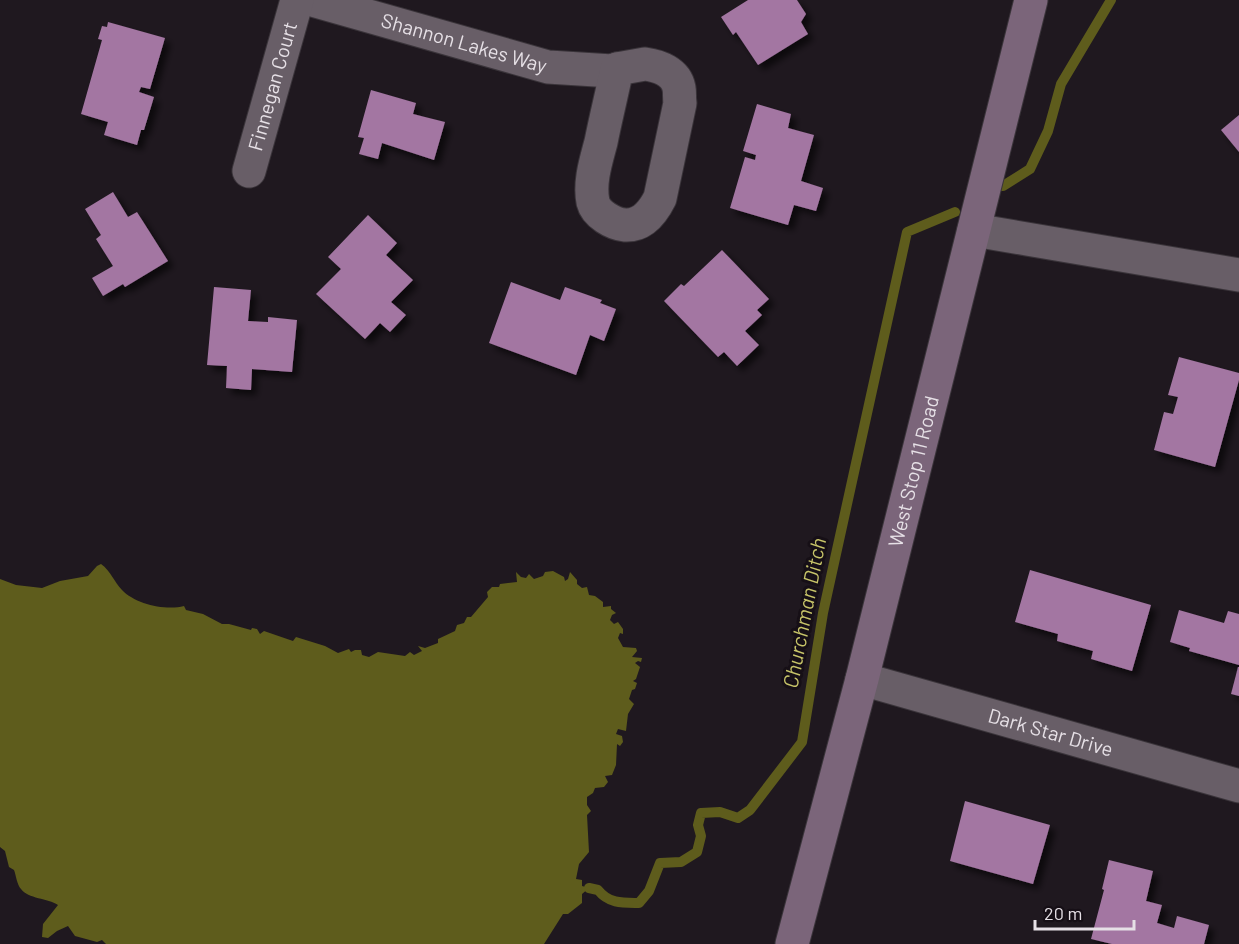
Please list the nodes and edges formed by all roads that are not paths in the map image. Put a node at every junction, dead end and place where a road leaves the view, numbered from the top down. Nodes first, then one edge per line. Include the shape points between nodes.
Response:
1 (297, 0) edge
2 (312, 0) edge
3 (1031, 0) edge
4 (617, 69) dead end
5 (249, 171) dead end
6 (974, 230) junction
7 (1239, 275) edge
8 (862, 679) junction
9 (1239, 786) edge
10 (792, 944) edge

1 - 5 street, Finnegan Court
2 - 4 street, Shannon Lakes Way via 548,67
3 - 6 main road, West Stop 11 Road
6 - 7 street
6 - 8 main road, West Stop 11 Road
8 - 9 street, Dark Star Drive
8 - 10 main road, West Stop 11 Road

